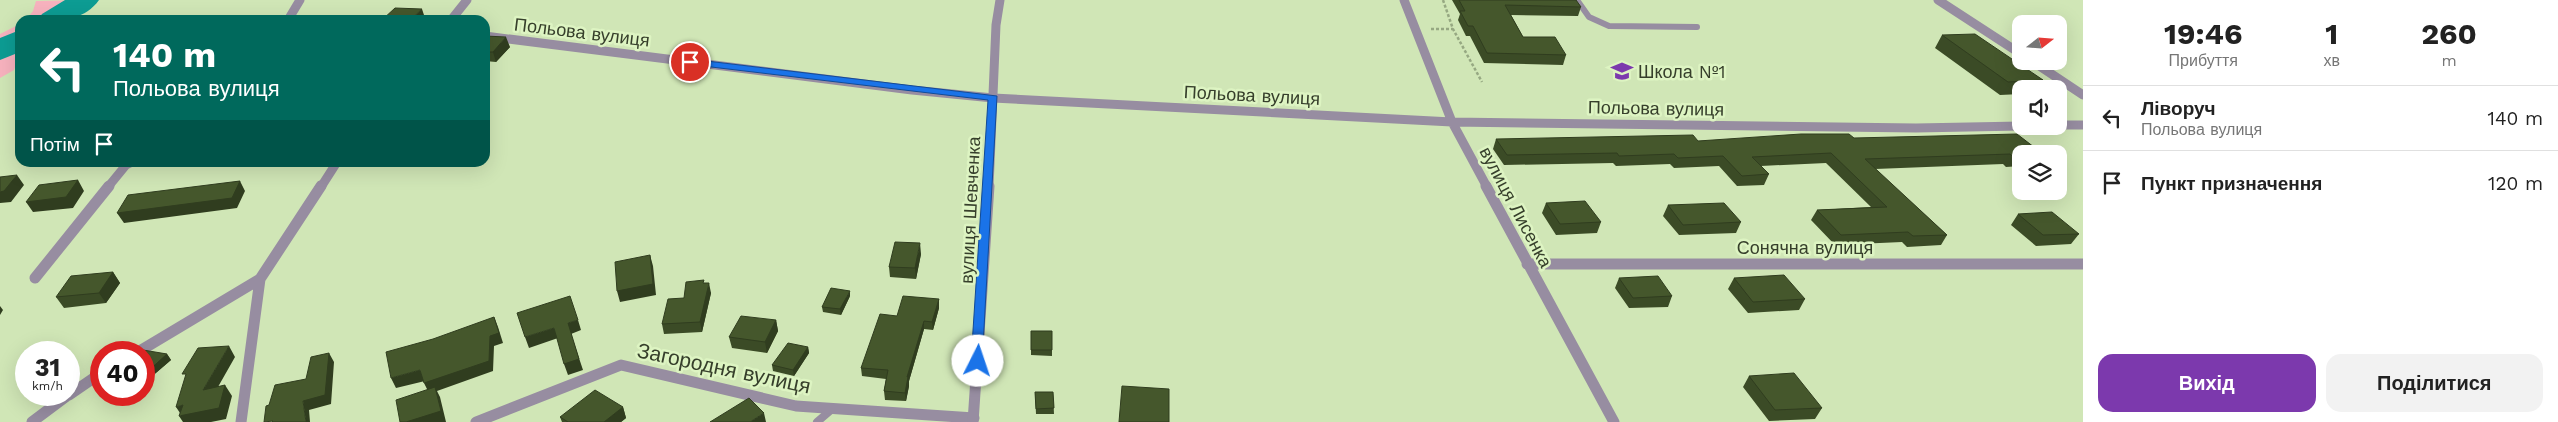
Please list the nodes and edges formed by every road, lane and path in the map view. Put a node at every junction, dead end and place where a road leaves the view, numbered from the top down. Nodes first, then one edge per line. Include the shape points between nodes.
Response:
1 (300, 0) edge
2 (467, 0) edge
3 (1000, 0) edge
4 (1404, 0) edge
5 (1443, 0) edge
6 (1577, 0) edge
7 (1938, 0) edge
8 (291, 15) edge
9 (455, 15) edge
10 (1697, 27) dead end
11 (1414, 29) junction
12 (1453, 29) junction
13 (490, 37) edge
14 (2012, 48) edge
15 (2046, 70) edge
16 (1482, 82) dead end
17 (2083, 94) edge
18 (993, 98) junction
19 (1452, 122) junction
20 (2067, 125) edge
21 (2083, 125) edge
22 (2012, 126) edge
23 (124, 167) edge
24 (334, 167) edge
25 (1527, 264) junction
26 (2083, 264) edge
27 (35, 278) dead end
28 (260, 280) junction
29 (155, 342) edge
30 (53, 406) edge
31 (831, 410) junction
32 (974, 420) edge
33 (32, 422) edge
34 (241, 422) edge
35 (476, 422) edge
36 (817, 422) edge
37 (1614, 422) edge

1 - 8 street
2 - 9 street
3 - 18 street, вулиця Шевченка
4 - 11 street, вулиця Лисенка
5 - 12 path
6 - 10 lane via 1589,17 1609,26
7 - 14 street
11 - 12 path
11 - 19 street, вулиця Лисенка
12 - 16 path
13 - 18 street, Польова вулиця
15 - 17 street
18 - 19 street, Польова вулиця
18 - 32 street, вулиця Шевченка
19 - 22 street, Польова вулиця via 1916,128
19 - 25 street, вулиця Лисенка
20 - 21 street
23 - 27 street
24 - 28 street
25 - 26 street, Сонячна вулиця
25 - 37 street, вулиця Лисенка
28 - 29 street
28 - 34 street
30 - 33 street
31 - 32 street, Загородня вулиця
31 - 35 street, Загородня вулиця via 796,406 621,365
31 - 36 lane

